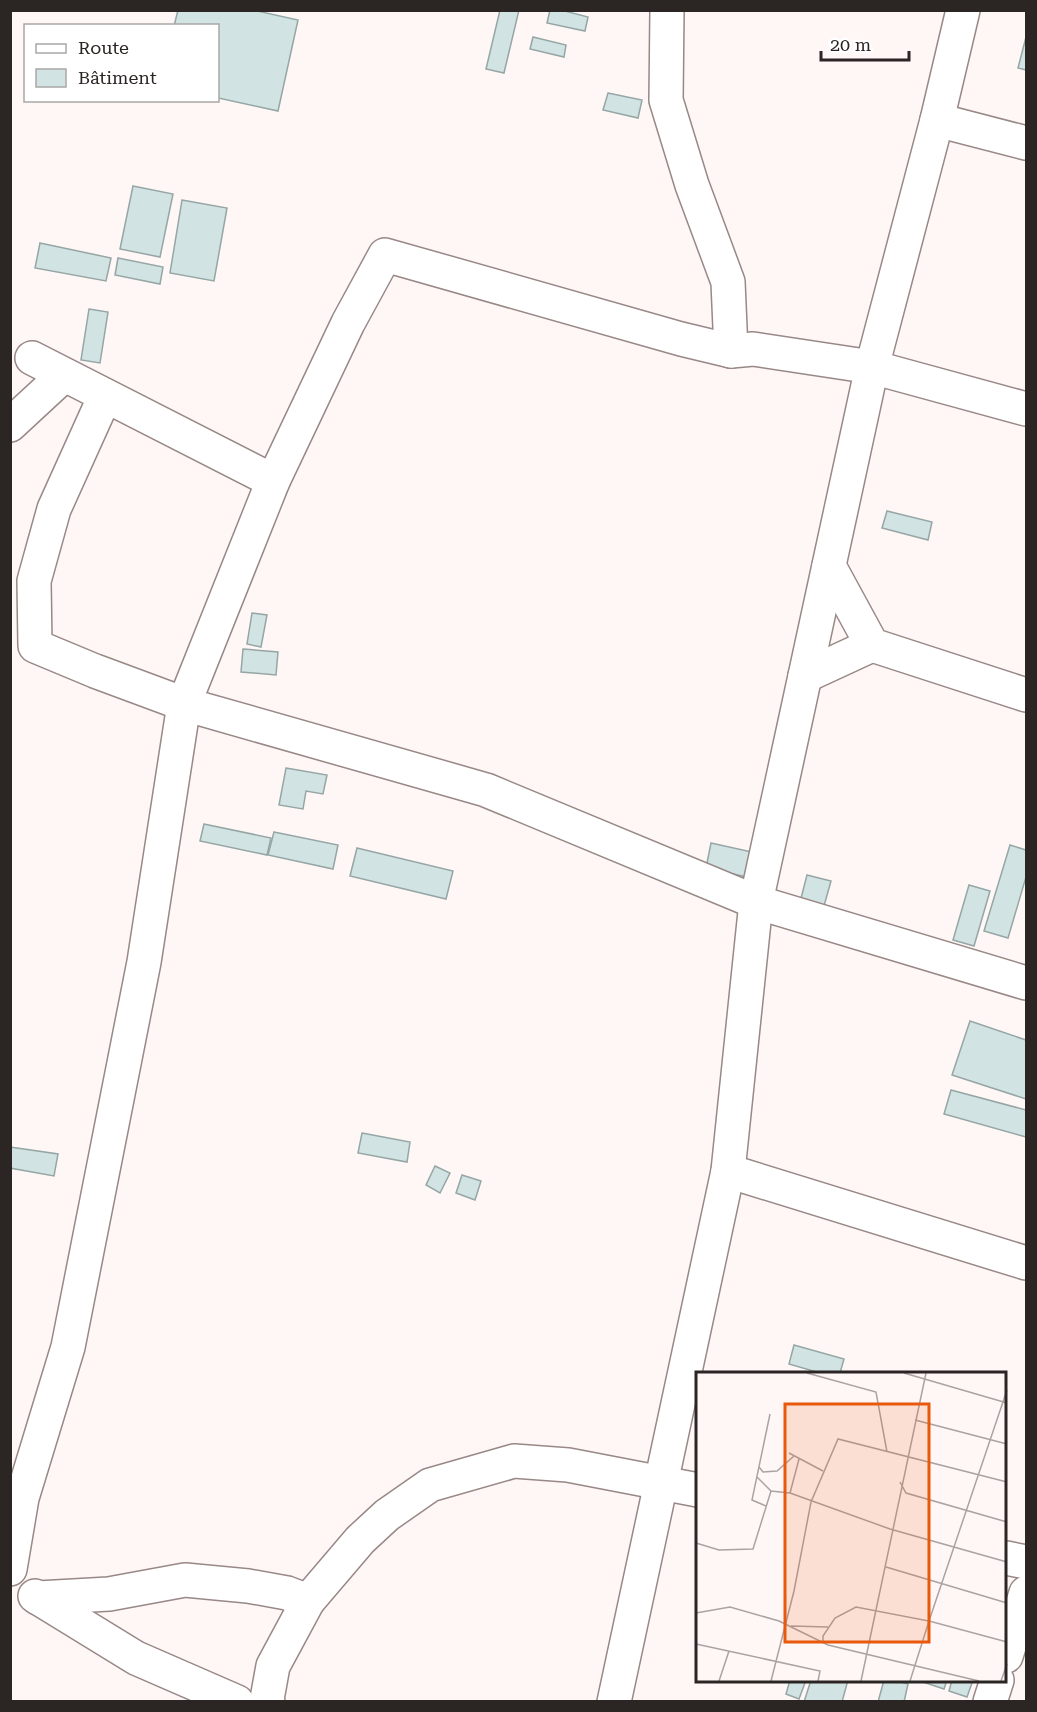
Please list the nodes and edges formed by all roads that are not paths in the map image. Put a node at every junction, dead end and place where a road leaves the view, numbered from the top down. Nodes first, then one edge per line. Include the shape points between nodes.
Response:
1 (667, 10) edge
2 (963, 10) edge
3 (938, 120) junction
4 (1026, 143) edge
5 (731, 351) junction
6 (32, 358) dead end
7 (872, 367) junction
8 (64, 375) junction
9 (105, 396) junction
10 (1026, 409) edge
11 (10, 425) edge
12 (273, 481) junction
13 (829, 566) junction
14 (23, 640) edge
15 (872, 645) junction
16 (805, 676) junction
17 (1026, 695) edge
18 (184, 704) junction
19 (756, 903) junction
20 (1026, 983) edge
21 (728, 1171) junction
22 (1026, 1263) edge
23 (662, 1482) junction
24 (696, 1490) edge
25 (1007, 1558) edge
26 (1026, 1562) edge
27 (10, 1569) edge
28 (10, 1580) edge
29 (1026, 1593) edge
30 (38, 1598) junction
31 (308, 1601) junction
32 (1007, 1650) edge
33 (996, 1682) edge
34 (237, 1701) edge
35 (268, 1701) edge
36 (614, 1701) edge
37 (990, 1701) edge

1 - 5 street via 666,100 728,282
2 - 3 street
3 - 4 street
3 - 7 street
5 - 7 street via 753,349
5 - 12 street via 385,255
6 - 8 street
7 - 10 street
7 - 13 street
8 - 9 street
8 - 11 street
9 - 12 street
9 - 14 street via 54,509 34,580
12 - 18 street
13 - 15 street
13 - 16 street
14 - 18 street
15 - 16 street
15 - 17 street
16 - 19 street
18 - 19 street via 486,790
18 - 27 street via 144,962 70,1335 22,1498
19 - 20 street
19 - 21 street
21 - 22 street
21 - 23 street
23 - 24 street
23 - 31 street via 568,1465 514,1461 430,1485 360,1540
23 - 36 street
25 - 26 street
28 - 30 street
29 - 32 street
30 - 31 street via 110,1594 185,1580 248,1586
30 - 34 street via 136,1658
31 - 35 street via 273,1666
33 - 37 street

